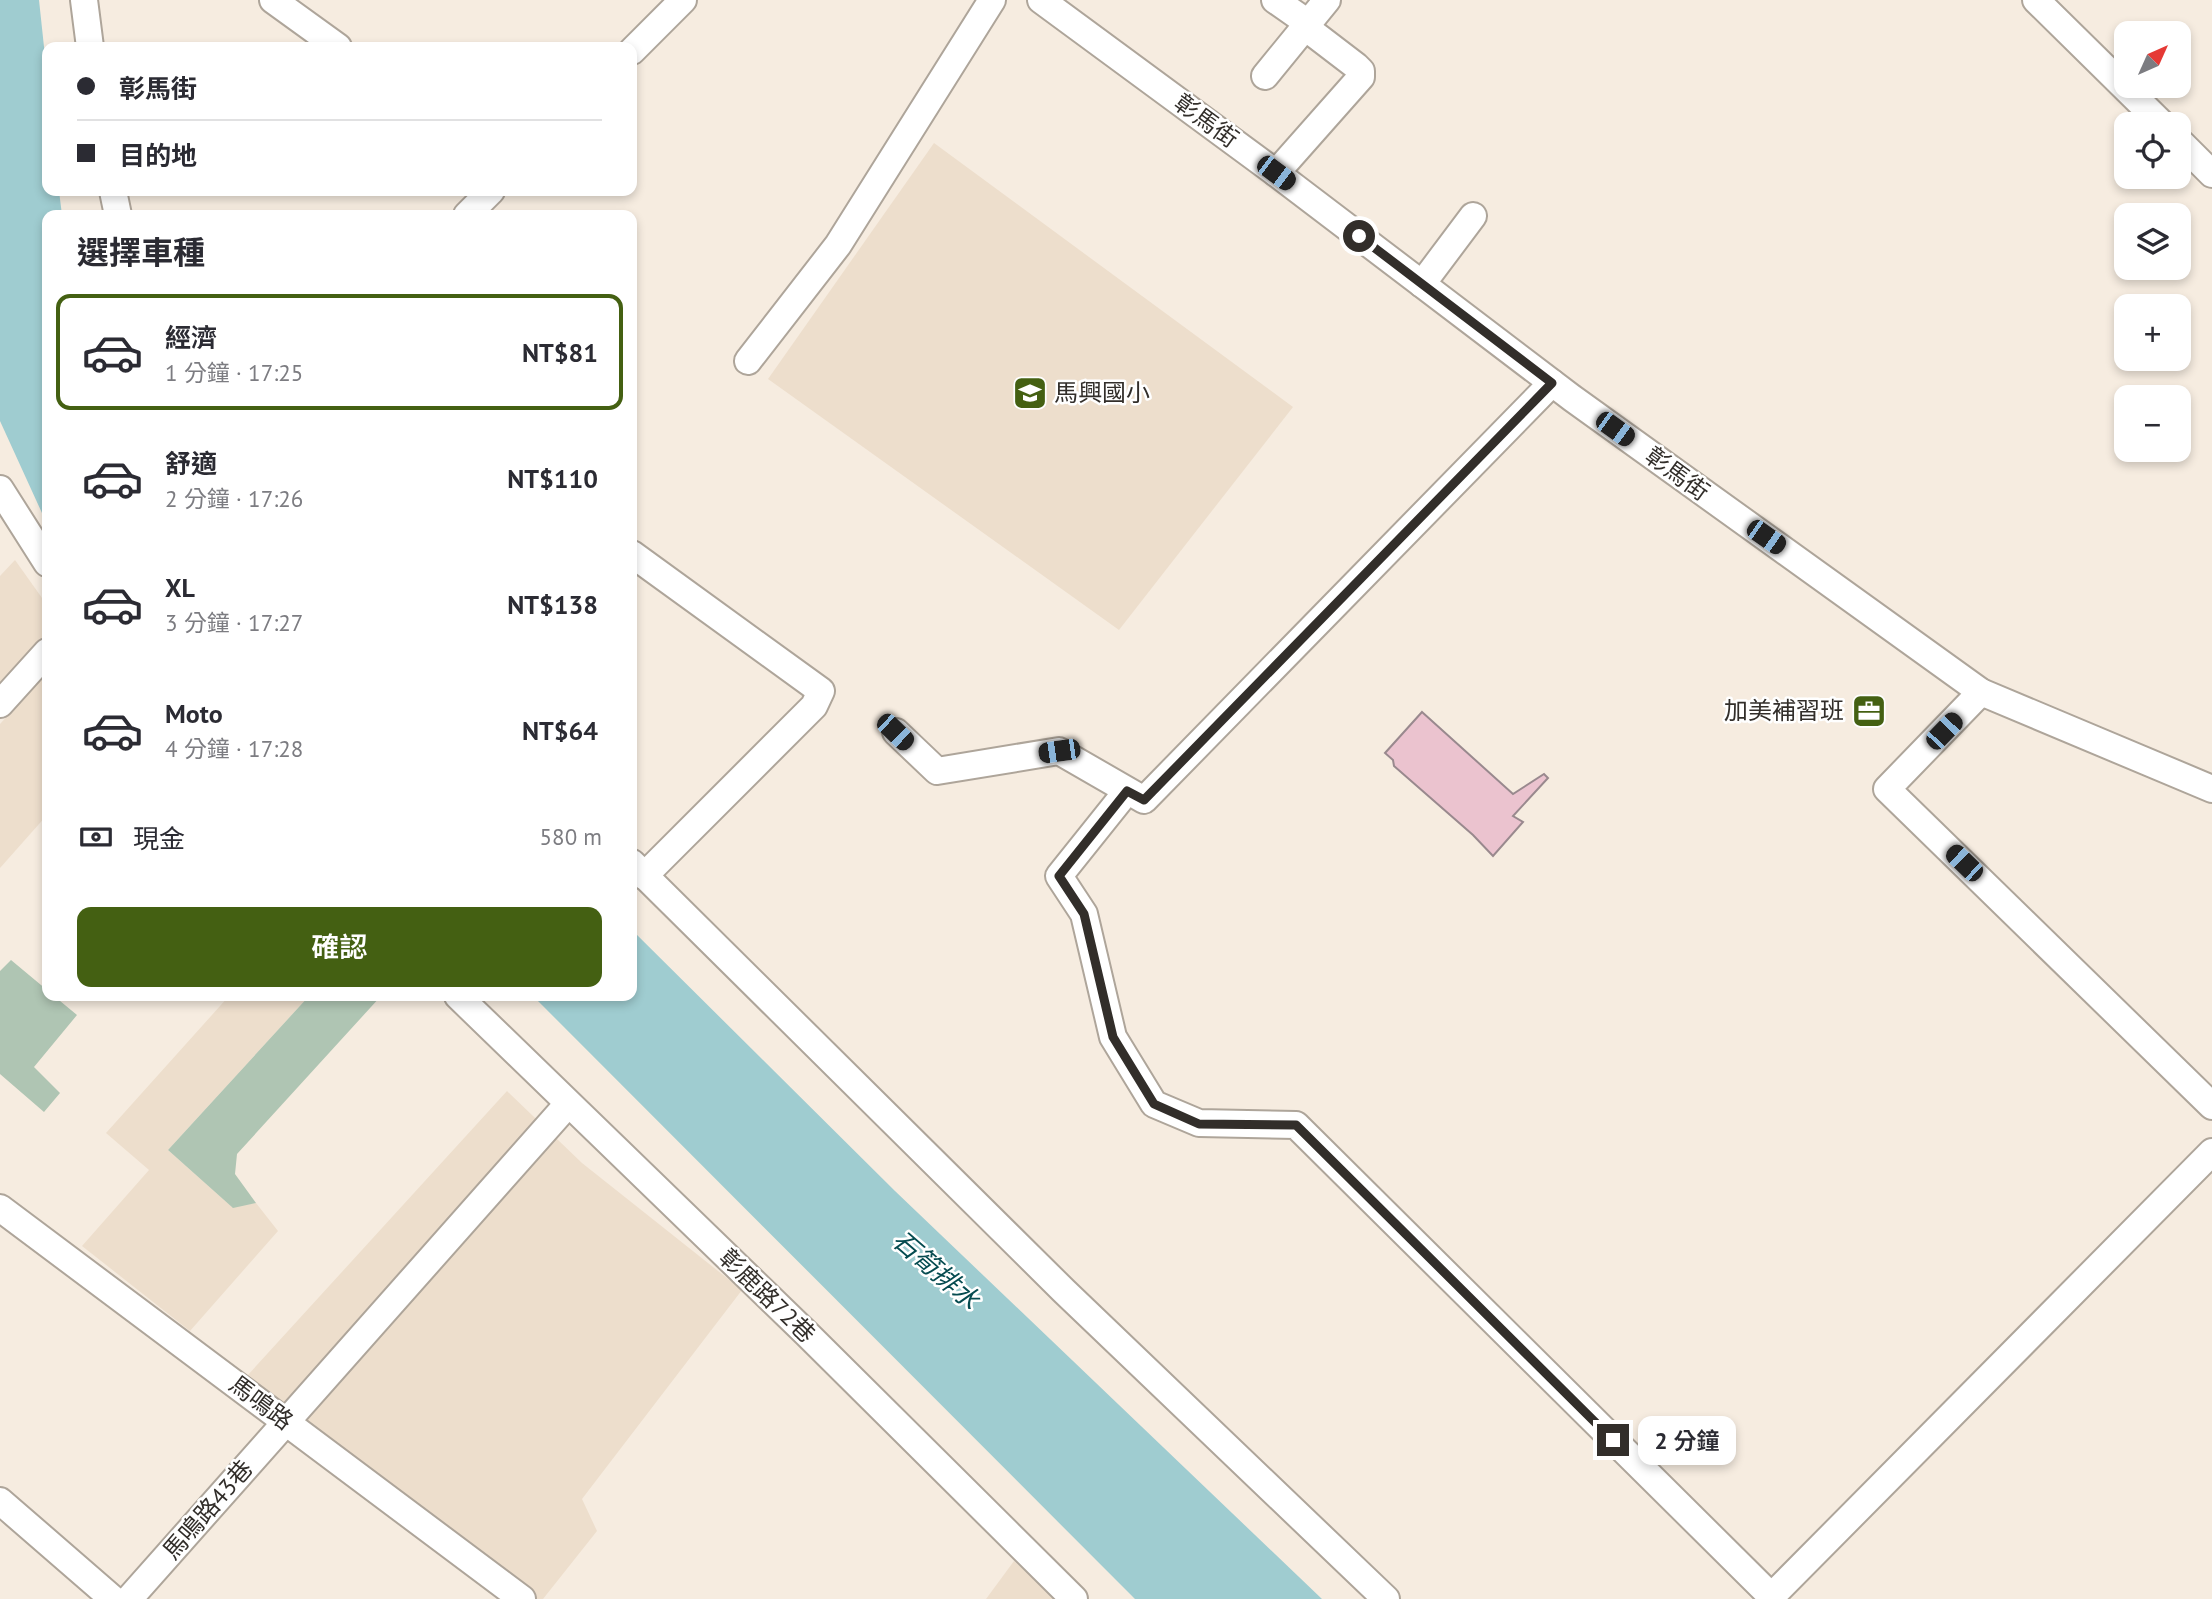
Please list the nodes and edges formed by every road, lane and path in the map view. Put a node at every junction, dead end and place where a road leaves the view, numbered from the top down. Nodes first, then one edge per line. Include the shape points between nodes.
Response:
1 (84, 0) edge
2 (273, 0) edge
3 (683, 0) edge
4 (992, 0) edge
5 (1041, 0) edge
6 (1275, 0) edge
7 (1327, 0) edge
8 (2036, 0) edge
9 (1306, 25) junction
10 (89, 42) edge
11 (331, 42) edge
12 (637, 46) edge
13 (1265, 76) dead end
14 (2150, 112) edge
15 (2191, 153) edge
16 (1276, 173) junction
17 (2212, 174) edge
18 (486, 196) edge
19 (472, 210) edge
20 (1473, 216) dead end
21 (1422, 284) junction
22 (748, 361) dead end
23 (1552, 383) junction
24 (0, 489) edge
25 (42, 555) edge
26 (637, 558) edge
27 (42, 658) edge
28 (1981, 692) junction
29 (0, 704) edge
30 (895, 732) dead end
31 (2212, 789) edge
32 (1127, 791) junction
33 (638, 869) edge
34 (463, 1001) edge
35 (568, 1104) junction
36 (2212, 1106) edge
37 (2212, 1152) edge
38 (0, 1208) edge
39 (286, 1421) junction
40 (0, 1501) edge
41 (1771, 1598) edge
42 (113, 1599) edge
43 (129, 1599) edge
44 (522, 1599) edge
45 (1074, 1599) edge
46 (1387, 1599) edge

1 - 10 street
2 - 11 street
3 - 12 street
4 - 22 street via 838,244
5 - 16 street, 彰馬街
6 - 9 street
7 - 9 street
8 - 14 street
9 - 13 street
9 - 16 street via 1356,66 1362,77
15 - 17 street
16 - 21 street, 彰馬街
18 - 19 street
20 - 21 street
21 - 23 street, 彰馬街
23 - 28 street, 彰馬街
23 - 32 street via 1144,800
24 - 25 street
26 - 33 street via 821,691 814,706
27 - 29 street
28 - 31 street, 彰馬街
28 - 36 street via 1887,789
30 - 32 street via 937,771 1059,751
32 - 41 street via 1059,876 1084,914 1113,1037 1154,1104 1199,1124 1296,1125
33 - 46 street via 1065,1291
34 - 35 street, 彰鹿路72巷
35 - 39 street, 馬鳴路43巷
35 - 45 street, 彰鹿路72巷
37 - 41 street
38 - 39 street, 馬鳴路
39 - 43 street, 馬鳴路43巷
39 - 44 street, 馬鳴路
40 - 42 street

